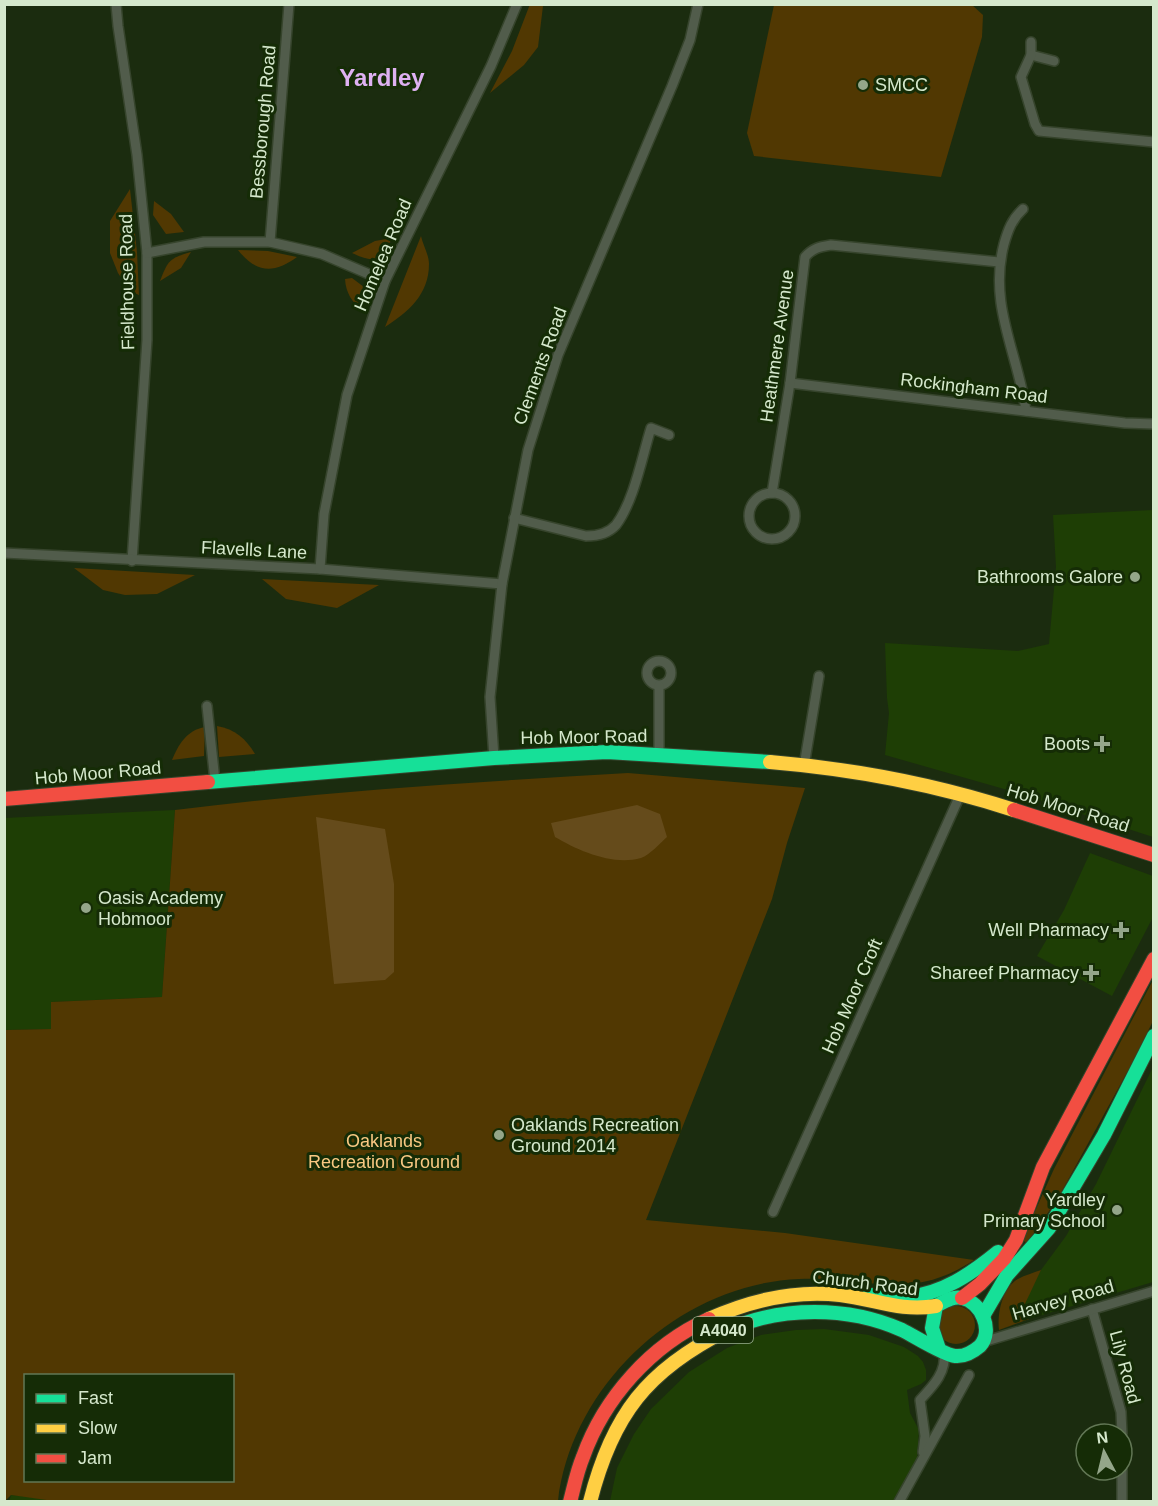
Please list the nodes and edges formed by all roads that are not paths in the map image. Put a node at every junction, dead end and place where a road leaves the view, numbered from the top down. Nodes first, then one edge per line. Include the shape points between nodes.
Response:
1 (116, 4) edge
2 (289, 4) edge
3 (517, 4) edge
4 (698, 4) edge
5 (1031, 42) dead end
6 (1031, 55) junction
7 (1054, 61) dead end
8 (1154, 142) edge
9 (1023, 209) dead end
10 (270, 242) junction
11 (147, 253) junction
12 (999, 262) junction
13 (385, 281) junction
14 (790, 383) junction
15 (1026, 411) junction
16 (1154, 424) edge
17 (669, 435) dead end
18 (772, 493) junction
19 (514, 518) junction
20 (4, 553) edge
21 (132, 561) junction
22 (320, 569) junction
23 (502, 584) junction
24 (819, 676) dead end
25 (659, 686) dead end
26 (207, 706) dead end
27 (659, 754) junction
28 (494, 758) junction
29 (804, 766) junction
30 (215, 781) junction
31 (961, 794) junction
32 (4, 799) edge
33 (1154, 855) edge
34 (1154, 959) edge
35 (1154, 1035) edge
36 (773, 1212) dead end
37 (1022, 1225) junction
38 (1154, 1292) edge
39 (834, 1294) junction
40 (962, 1298) junction
41 (936, 1306) junction
42 (1092, 1309) junction
43 (983, 1316) junction
44 (983, 1342) junction
45 (941, 1351) junction
46 (969, 1375) dead end
47 (1121, 1422) edge
48 (922, 1458) junction
49 (1122, 1482) edge
50 (570, 1502) edge
51 (590, 1502) edge
52 (899, 1502) edge
53 (1122, 1502) edge

1 - 11 street, Fieldhouse Road
2 - 10 street, Bessborough Road
3 - 13 street, Homelea Road via 491,66
4 - 19 street, Clements Road via 690,40 672,86 558,356 528,450
5 - 6 street
6 - 7 street
6 - 8 street via 1021,77 1039,131
9 - 12 street via 1014,216
10 - 11 street via 204,242
10 - 13 street via 322,254
11 - 21 street, Fieldhouse Road via 147,340
12 - 14 street, Heathmere Avenue via 831,245 818,247 805,257
12 - 15 street via 998,291 1006,336 1022,384
13 - 22 street, Homelea Road via 347,395 324,514
14 - 15 street, Rockingham Road
14 - 18 street, Heathmere Avenue
15 - 16 street, Rockingham Road
17 - 19 street via 651,428 629,501 615,525 605,533 586,536
18 - 18 street via 790,501 795,513 790,531 772,540 755,532 749,513 760,497
19 - 23 street, Clements Road
20 - 21 street, Flavells Lane
21 - 22 street, Flavells Lane
22 - 23 street, Flavells Lane
23 - 28 street, Clements Road via 490,697
24 - 29 street
25 - 27 street
26 - 30 street
27 - 28 main road, Hob Moor Road via 607,752
27 - 29 main road, Hob Moor Road
28 - 30 main road, Hob Moor Road
29 - 31 main road, Hob Moor Road via 891,777
30 - 32 main road, Hob Moor Road
31 - 33 main road, Hob Moor Road
31 - 36 street, Hob Moor Croft
34 - 37 main road, A4040 via 1043,1167
35 - 43 main road via 1104,1135 1049,1228 1007,1275
37 - 39 main road, A4040 via 999,1252 970,1275 936,1291 905,1297
37 - 40 main road, A4040 via 1004,1258
38 - 42 street, Harvey Road
39 - 41 main road, Church Road / A4040 via 901,1309
39 - 50 main road, Church Road / A4040 via 798,1294 743,1304 705,1319 667,1342 634,1371 608,1404 586,1445
40 - 41 main road, A4040
40 - 43 main road via 975,1305
41 - 45 main road via 931,1325
42 - 44 street, Harvey Road
42 - 47 street, Lily Road
43 - 44 main road
44 - 45 main road via 963,1356
45 - 48 street via 945,1362 936,1384 920,1400 925,1436
45 - 51 main road, Church Road / A4040 via 888,1323 842,1312 771,1315 717,1333 664,1369 636,1398 611,1439
46 - 48 street
48 - 52 street
49 - 53 street

